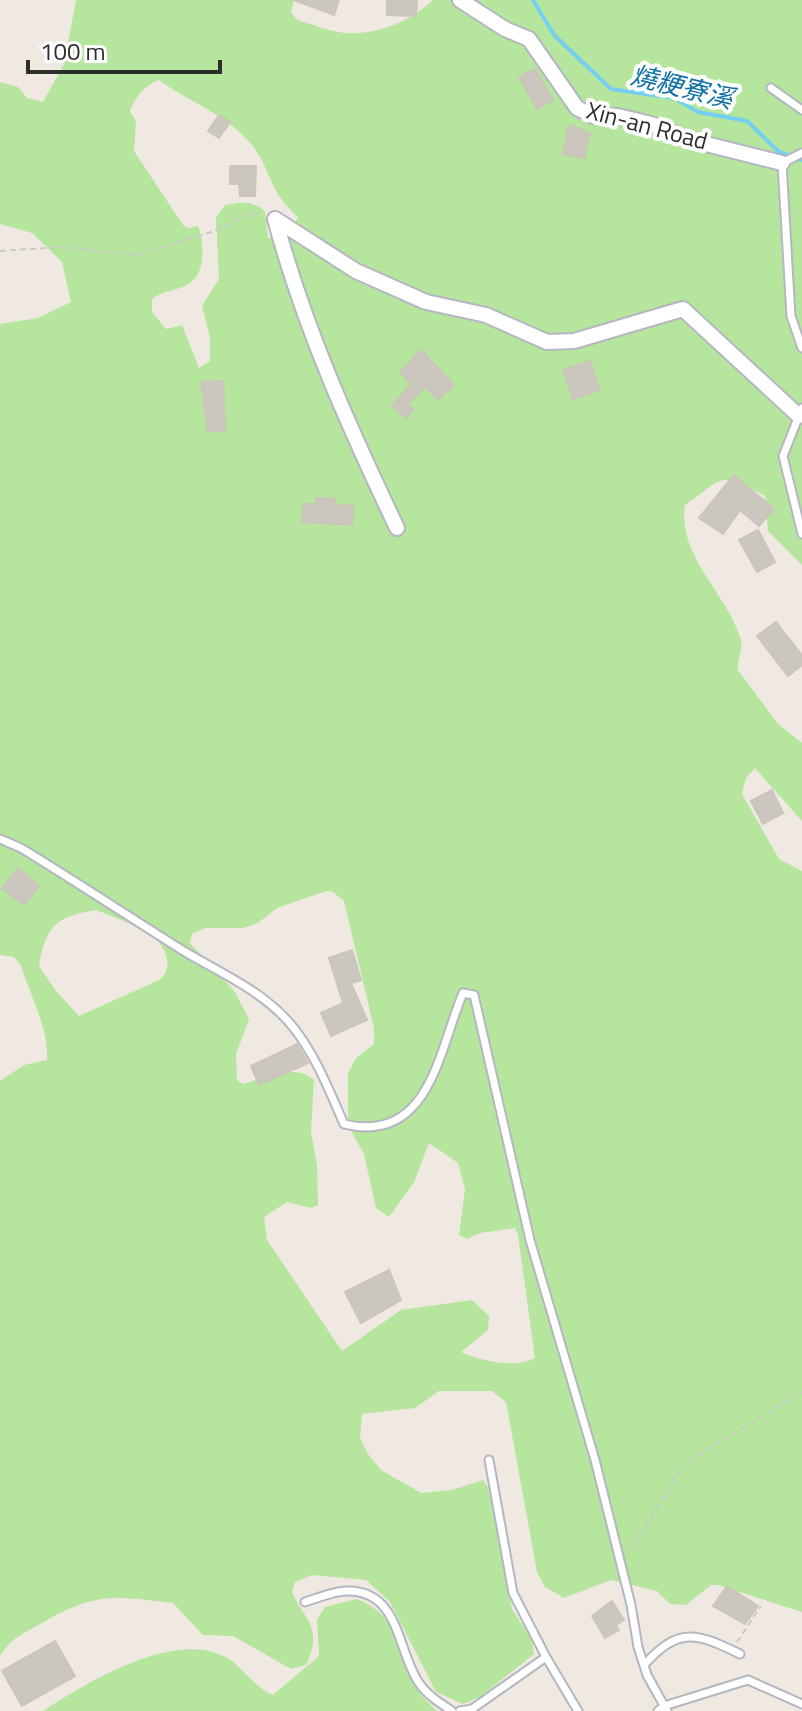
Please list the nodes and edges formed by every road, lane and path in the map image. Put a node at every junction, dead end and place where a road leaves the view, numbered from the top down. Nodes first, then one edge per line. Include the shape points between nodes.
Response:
1 (460, 0) edge
2 (771, 88) dead end
3 (802, 110) edge
4 (802, 153) edge
5 (782, 163) junction
6 (275, 219) junction
7 (0, 251) edge
8 (802, 348) edge
9 (801, 412) edge
10 (397, 528) dead end
11 (802, 534) edge
12 (0, 839) edge
13 (802, 1392) edge
14 (489, 1460) dead end
15 (621, 1562) junction
16 (305, 1602) dead end
17 (761, 1606) dead end
18 (731, 1650) junction
19 (740, 1654) dead end
20 (546, 1657) junction
21 (644, 1665) junction
22 (802, 1704) edge
23 (663, 1709) edge
24 (452, 1711) edge
25 (460, 1711) edge
26 (578, 1711) edge

1 - 5 street, Xin-an Road via 529,39 577,108
2 - 3 lane
4 - 5 lane
5 - 8 lane via 791,316
6 - 7 path via 252,213 138,255 62,247
6 - 9 street via 384,284 426,302 486,315 547,342 574,341 683,309
6 - 10 street via 292,284 337,403
9 - 11 lane via 783,456
12 - 15 lane via 258,996 291,1024 314,1057 344,1124 365,1129 407,1113 431,1086 463,993 474,995 530,1240
13 - 15 path via 685,1463
14 - 20 lane via 513,1593
15 - 21 lane
16 - 24 lane via 347,1591 369,1594 393,1621 418,1683
17 - 18 path
18 - 19 lane
18 - 21 lane via 696,1635 685,1636 657,1650
20 - 25 lane via 472,1709
20 - 26 lane
21 - 23 lane
22 - 23 lane via 748,1680

